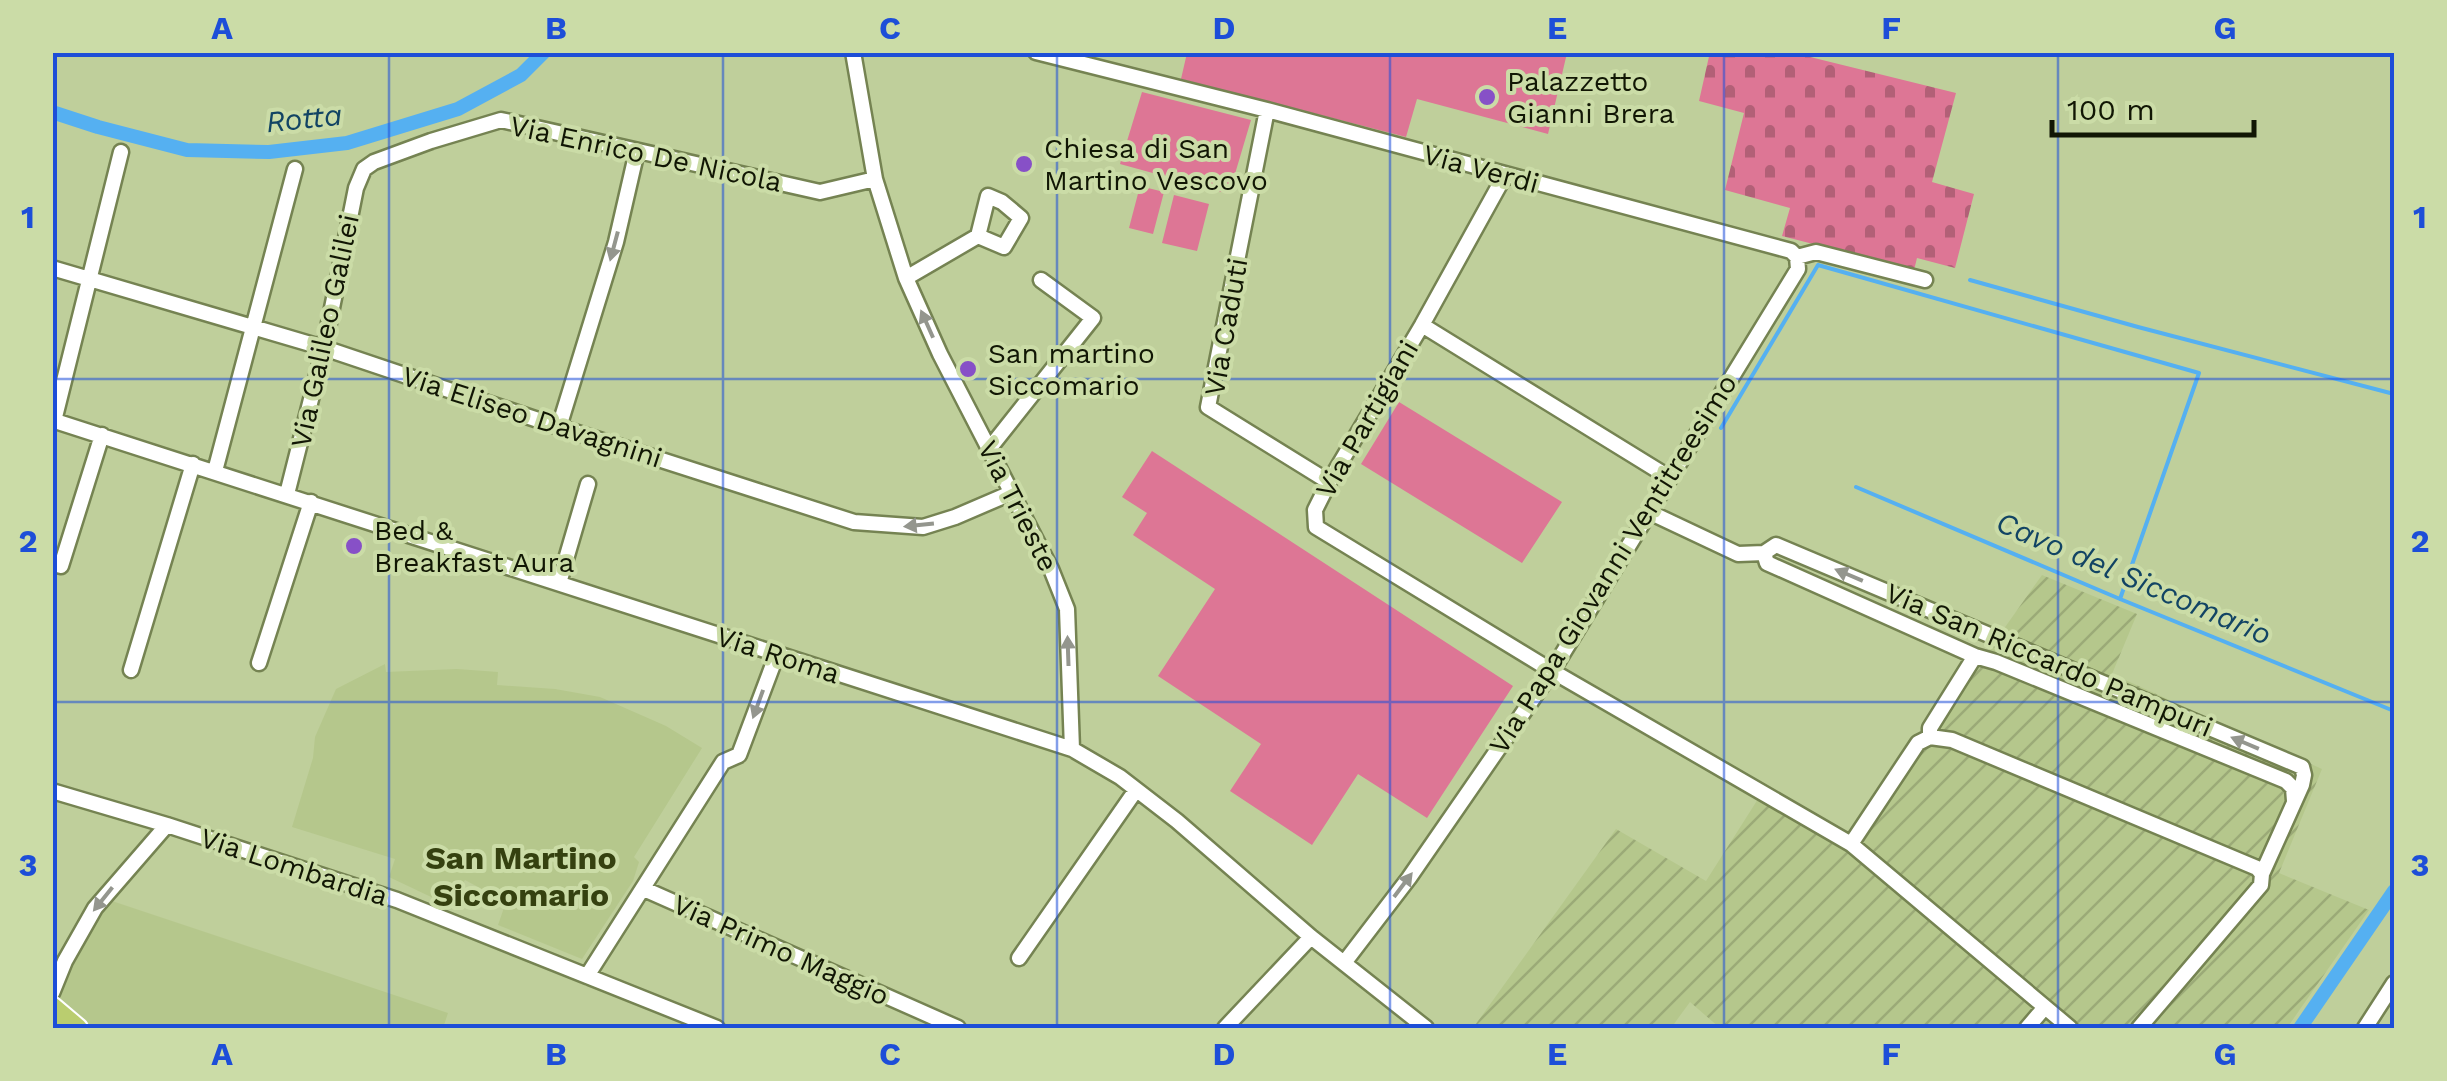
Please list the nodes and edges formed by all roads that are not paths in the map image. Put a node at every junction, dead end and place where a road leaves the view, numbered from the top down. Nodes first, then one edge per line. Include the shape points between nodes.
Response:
1 (853, 52) edge
2 (1036, 52) edge
3 (1267, 110) junction
4 (637, 151) junction
5 (121, 152) dead end
6 (295, 169) dead end
7 (364, 169) joint
8 (1505, 175) junction
9 (875, 179) junction
10 (978, 236) dead end
11 (1797, 256) junction
12 (52, 268) edge
13 (906, 278) junction
14 (88, 280) junction
15 (1041, 280) dead end
16 (1925, 280) dead end
17 (1422, 325) junction
18 (254, 328) junction
19 (324, 348) junction
20 (53, 420) edge
21 (559, 427) junction
22 (102, 435) junction
23 (988, 450) junction
24 (193, 464) junction
25 (215, 471) junction
26 (1670, 478) junction
27 (1329, 482) junction
28 (588, 484) dead end
29 (1011, 493) junction
30 (287, 494) junction
31 (311, 502) junction
32 (1650, 514) junction
33 (1764, 553) junction
34 (52, 564) edge
35 (560, 583) junction
36 (1973, 626) junction
37 (2004, 641) junction
38 (776, 654) junction
39 (1970, 654) junction
40 (1996, 662) junction
41 (259, 663) dead end
42 (131, 670) dead end
43 (1552, 671) junction
44 (1930, 737) junction
45 (1072, 749) junction
46 (1136, 790) junction
47 (52, 791) edge
48 (2294, 800) junction
49 (166, 825) junction
50 (1851, 844) junction
51 (2262, 874) junction
52 (644, 890) junction
53 (1311, 937) junction
54 (1019, 958) dead end
55 (1344, 963) junction
56 (587, 976) junction
57 (2394, 984) edge
58 (52, 993) edge
59 (52, 1006) edge
60 (2045, 1007) junction
61 (78, 1028) edge
62 (716, 1028) edge
63 (958, 1028) edge
64 (1225, 1028) edge
65 (1426, 1028) edge
66 (2027, 1028) edge
67 (2070, 1028) edge
68 (2139, 1028) edge
69 (2365, 1028) edge

1 - 9 street, Via Trieste
2 - 3 street, Via Verdi
3 - 8 street, Via Verdi
3 - 27 street, Via Caduti via 1208,407
4 - 7 street, Via Enrico De Nicola via 501,120
4 - 9 street, Via Enrico De Nicola via 820,192
4 -> 21 street
5 - 14 street
6 - 18 street
7 - 19 street, Via Galileo Galilei
8 - 11 street, Via Verdi
8 - 17 street, Via Partigiani
9 - 13 street, Via Trieste
10 - 13 street
11 - 16 street, Via Verdi via 1816,252
11 - 26 street, Via Papa Giovanni Ventitreesimo via 1798,269
12 - 14 street, Via Eliseo Davagnini
23 -> 13 street, Via Trieste
14 - 18 street, Via Eliseo Davagnini
14 - 20 street
15 - 23 street via 1093,318
17 - 26 street
17 - 27 street, Via Partigiani
18 - 19 street, Via Eliseo Davagnini
18 - 25 street
19 - 21 street, Via Eliseo Davagnini
19 - 30 street, Via Galileo Galilei
20 - 22 street, Via Roma
29 -> 21 street, Via Eliseo Davagnini via 923,527 854,522
22 - 24 street, Via Roma
22 - 34 street via 60,566
23 - 29 street, Via Trieste
24 - 25 street, Via Roma
24 - 42 street
25 - 30 street, Via Roma
26 - 32 street, Via Papa Giovanni Ventitreesimo
27 - 43 street, Via Partigiani via 1315,510 1316,527
28 - 35 street
45 -> 29 street, Via Trieste via 1067,609
30 - 31 street, Via Roma
31 - 35 street, Via Roma
31 - 41 street
32 - 33 street, Via San Riccardo Pampuri via 1738,554
32 - 43 street, Via Papa Giovanni Ventitreesimo
36 -> 33 street, Via San Riccardo Pampuri via 1776,545
33 - 39 street, Via San Riccardo Pampuri via 1767,563
35 - 38 street, Via Roma
36 - 37 street, Via San Riccardo Pampuri
36 - 39 street
37 - 40 street
48 -> 37 street, Via San Riccardo Pampuri via 2302,767
38 - 45 street, Via Roma
38 -> 52 street via 739,755 723,762
39 - 40 street, Via San Riccardo Pampuri
39 - 44 street, Via San Riccardo Pampuri
40 - 48 street, Via San Riccardo Pampuri via 2286,781
43 - 50 street
55 -> 43 street, Via Papa Giovanni Ventitreesimo
44 - 50 street, Via San Riccardo Pampuri via 1918,743
44 - 51 street via 1952,740
45 - 46 street, Via Roma
46 - 53 street, Via Roma
46 - 54 street
47 - 49 street, Via Lombardia
48 - 51 street
49 - 56 street, Via Lombardia via 397,900
49 -> 58 street via 95,908
50 - 60 street
51 - 68 street via 2262,885
52 - 56 street, Via Primo Maggio
52 - 63 street, Via Primo Maggio
53 - 55 street, Via Roma
53 - 64 street
55 - 65 street, Via Roma
56 - 62 street, Via Lombardia
57 - 69 street
59 - 61 main road
60 - 66 street
60 - 67 street

